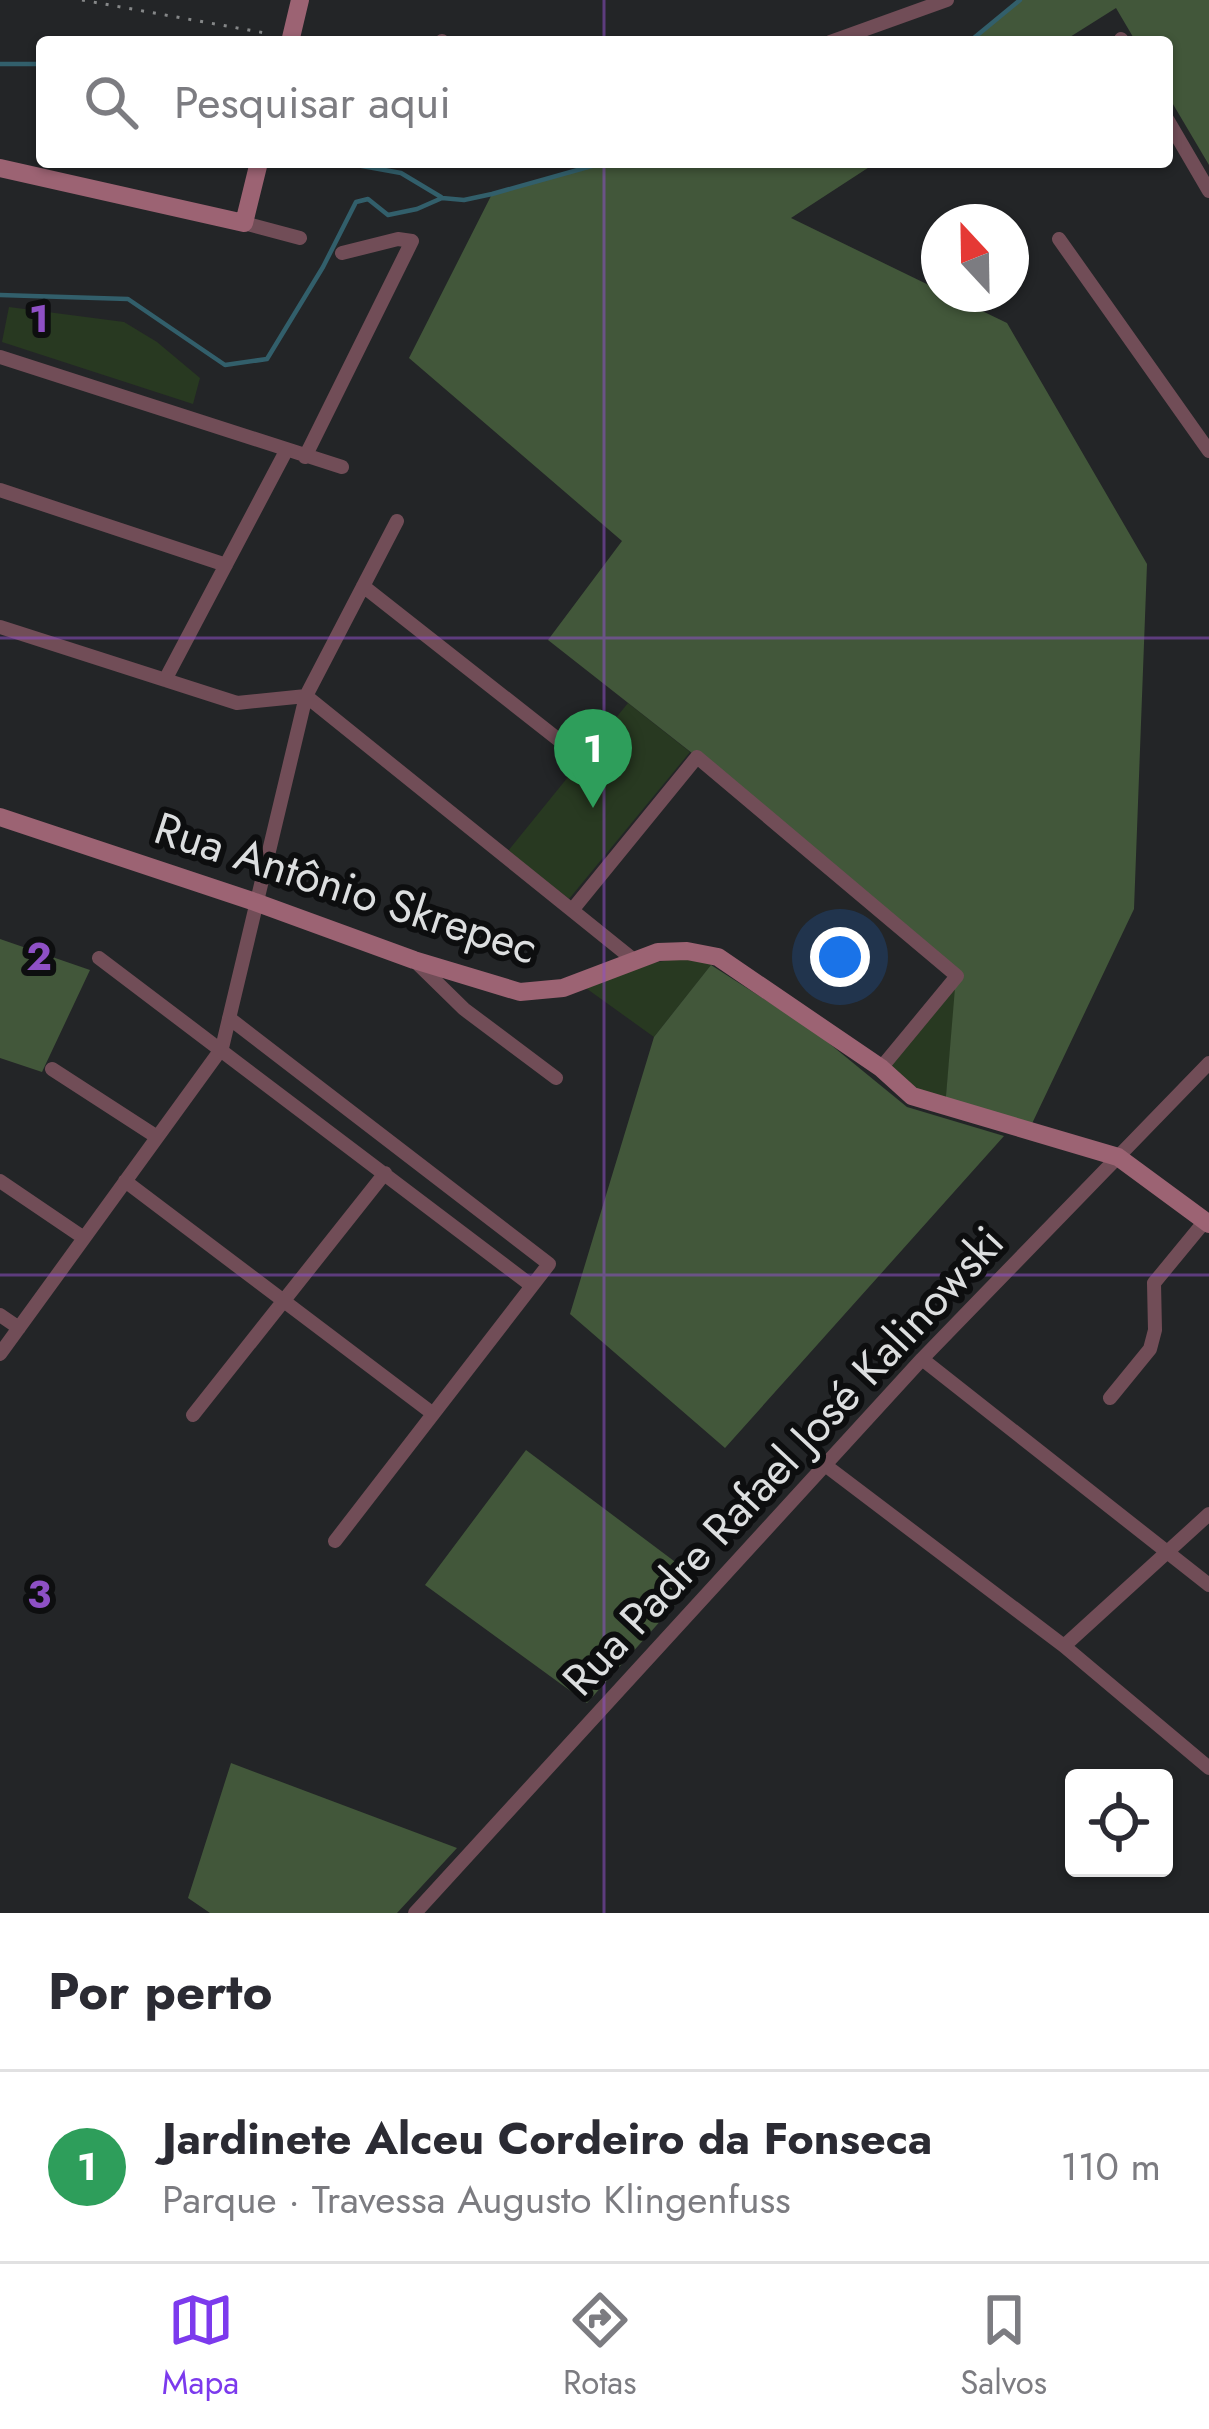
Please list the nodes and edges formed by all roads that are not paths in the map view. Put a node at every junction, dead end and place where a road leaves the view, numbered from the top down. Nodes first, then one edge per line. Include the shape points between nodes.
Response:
1 (300, 0) edge
2 (946, 0) edge
3 (291, 36) edge
4 (847, 36) edge
5 (1173, 129) edge
6 (258, 168) edge
7 (0, 169) edge
8 (1209, 191) edge
9 (244, 224) junction
10 (300, 238) dead end
11 (1059, 239) dead end
12 (342, 253) dead end
13 (0, 357) edge
14 (286, 451) junction
15 (1209, 451) edge
16 (305, 457) junction
17 (342, 467) dead end
18 (0, 490) edge
19 (398, 521) dead end
20 (226, 565) junction
21 (363, 586) junction
22 (0, 627) edge
23 (165, 680) junction
24 (306, 696) junction
25 (569, 748) dead end
26 (0, 817) edge
27 (255, 902) junction
28 (573, 909) junction
29 (99, 958) dead end
30 (414, 960) junction
31 (635, 961) junction
32 (229, 1018) junction
33 (222, 1048) junction
34 (1209, 1063) edge
35 (881, 1068) junction
36 (52, 1069) dead end
37 (556, 1078) dead end
38 (338, 1102) junction
39 (321, 1124) junction
40 (157, 1137) junction
41 (1118, 1157) junction
42 (385, 1173) junction
43 (0, 1181) edge
44 (125, 1181) junction
45 (1207, 1222) edge
46 (84, 1238) junction
47 (532, 1286) junction
48 (283, 1300) junction
49 (0, 1315) edge
50 (20, 1328) junction
51 (0, 1354) edge
52 (922, 1359) junction
53 (1110, 1398) dead end
54 (431, 1413) junction
55 (193, 1415) dead end
56 (825, 1465) junction
57 (1209, 1514) edge
58 (335, 1541) dead end
59 (1167, 1552) junction
60 (1209, 1586) edge
61 (1064, 1646) junction
62 (1209, 1768) edge
63 (415, 1913) edge

1 - 3 street
2 - 4 street
5 - 8 street
6 - 9 street
7 - 9 street
9 - 10 street
11 - 15 street
12 - 16 street via 412,241
13 - 14 street
14 - 16 street
14 - 20 street
16 - 17 street
18 - 20 street
19 - 21 street
20 - 23 street
21 - 24 street
21 - 25 street
22 - 23 street
23 - 24 street via 237,704
24 - 27 street
24 - 28 street
26 - 27 street, Rua Antônio Skrepec
27 - 30 street, Rua Antônio Skrepec
27 - 32 street
28 - 31 street
28 - 35 street via 697,757 957,976
29 - 33 street
30 - 31 street, Rua Antônio Skrepec via 534,994
30 - 37 street
31 - 35 street, Rua Antônio Skrepec via 673,951 718,957
32 - 33 street
32 - 38 street
33 - 39 street
33 - 40 street
34 - 41 street, Rua Padre Rafael José Kalinowski
35 - 41 street, Rua Antônio Skrepec via 932,1104
36 - 40 street
38 - 39 street
38 - 47 street via 549,1264
39 - 42 street
40 - 44 street
41 - 45 street
41 - 52 street, Rua Padre Rafael José Kalinowski
42 - 47 street
42 - 48 street
43 - 46 street
44 - 46 street
44 - 48 street
45 - 53 street via 1154,1282 1150,1349
46 - 50 street
47 - 54 street
48 - 54 street
48 - 55 street
49 - 50 street
50 - 51 street
52 - 56 street, Rua Padre Rafael José Kalinowski
52 - 59 street
54 - 58 street
56 - 61 street
56 - 63 street, Rua Padre Rafael José Kalinowski
57 - 59 street
59 - 60 street
59 - 61 street
61 - 62 street

